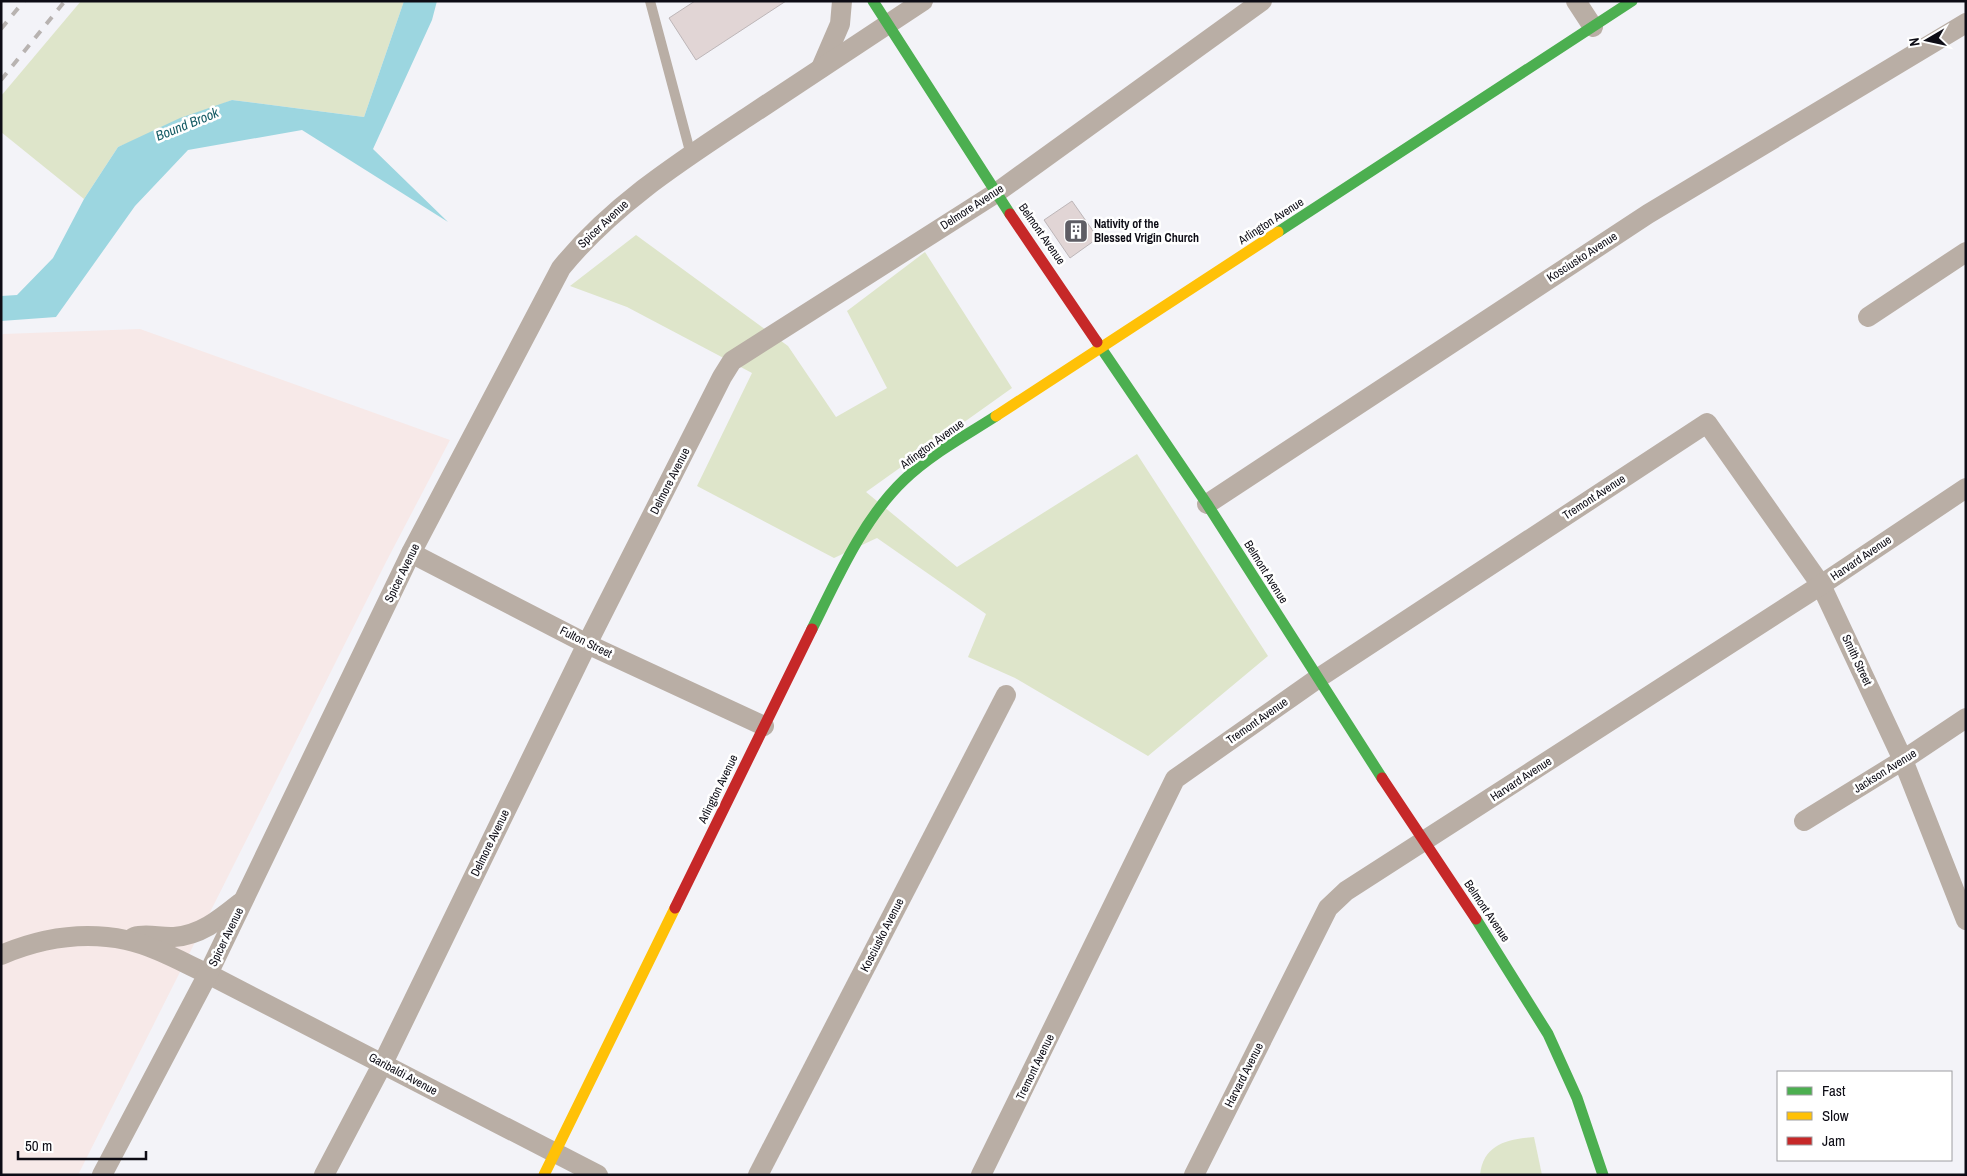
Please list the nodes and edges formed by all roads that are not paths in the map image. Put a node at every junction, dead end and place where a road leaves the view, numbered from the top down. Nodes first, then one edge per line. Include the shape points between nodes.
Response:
1 (650, 1) edge
2 (842, 1) edge
3 (873, 1) edge
4 (923, 1) edge
5 (1262, 1) edge
6 (1576, 1) edge
7 (1632, 1) edge
8 (1966, 23) edge
9 (888, 24) junction
10 (1593, 27) junction
11 (821, 69) junction
12 (691, 155) junction
13 (996, 193) junction
14 (1966, 252) edge
15 (1868, 317) dead end
16 (1102, 347) junction
17 (1707, 422) joint
18 (1966, 488) edge
19 (1208, 504) junction
20 (411, 553) junction
21 (1821, 585) junction
22 (587, 644) junction
23 (1317, 679) junction
24 (1006, 695) dead end
25 (1966, 718) edge
26 (764, 726) junction
27 (1903, 760) junction
28 (1804, 821) dead end
29 (1425, 842) junction
30 (244, 900) junction
31 (1966, 920) edge
32 (125, 940) junction
33 (1, 955) edge
34 (208, 974) junction
35 (383, 1063) junction
36 (555, 1154) junction
37 (102, 1175) edge
38 (324, 1175) edge
39 (544, 1175) edge
40 (598, 1175) edge
41 (758, 1175) edge
42 (982, 1175) edge
43 (1194, 1175) edge
44 (1603, 1175) edge

1 - 12 lane
2 - 11 street via 840,24
3 - 9 street, Belmont Avenue
4 - 9 street, Spicer Avenue
5 - 13 street, Delmore Avenue
6 - 10 street
7 - 10 street, Arlington Avenue
8 - 19 street, Kosciusko Avenue via 1648,214
9 - 11 street, Spicer Avenue
9 - 13 street, Belmont Avenue
10 - 16 street, Arlington Avenue
11 - 12 street, Spicer Avenue
12 - 20 street, Spicer Avenue via 620,206 584,240 561,268
13 - 16 street, Belmont Avenue
13 - 22 street, Delmore Avenue via 732,361
14 - 15 street
16 - 19 street, Belmont Avenue
16 - 26 street, Arlington Avenue via 936,455 886,499 847,559
17 - 21 street, Smith Street
17 - 23 street, Tremont Avenue
18 - 21 street, Harvard Avenue
19 - 23 street, Belmont Avenue
20 - 22 street, Fulton Street
20 - 30 street, Spicer Avenue
21 - 27 street, Smith Street
21 - 29 street, Harvard Avenue
22 - 26 street, Fulton Street
22 - 35 street, Delmore Avenue
23 - 29 street, Belmont Avenue
23 - 42 street, Tremont Avenue via 1175,779
24 - 41 street, Kosciusko Avenue
25 - 27 street, Jackson Avenue
26 - 36 street, Arlington Avenue
27 - 28 street, Jackson Avenue
27 - 31 street, Smith Street
29 - 43 street, Harvard Avenue via 1346,892 1328,908
29 - 44 street, Belmont Avenue via 1548,1034 1577,1098
30 - 32 street via 214,923 194,933 174,937 142,935
30 - 34 street, Spicer Avenue
32 - 33 street via 67,936 22,946
32 - 34 street, Garibaldi Avenue via 147,946
34 - 35 street, Garibaldi Avenue
34 - 37 street, Spicer Avenue
35 - 36 street, Garibaldi Avenue
35 - 38 street, Delmore Avenue
36 - 39 street, Arlington Avenue
36 - 40 street, Garibaldi Avenue

